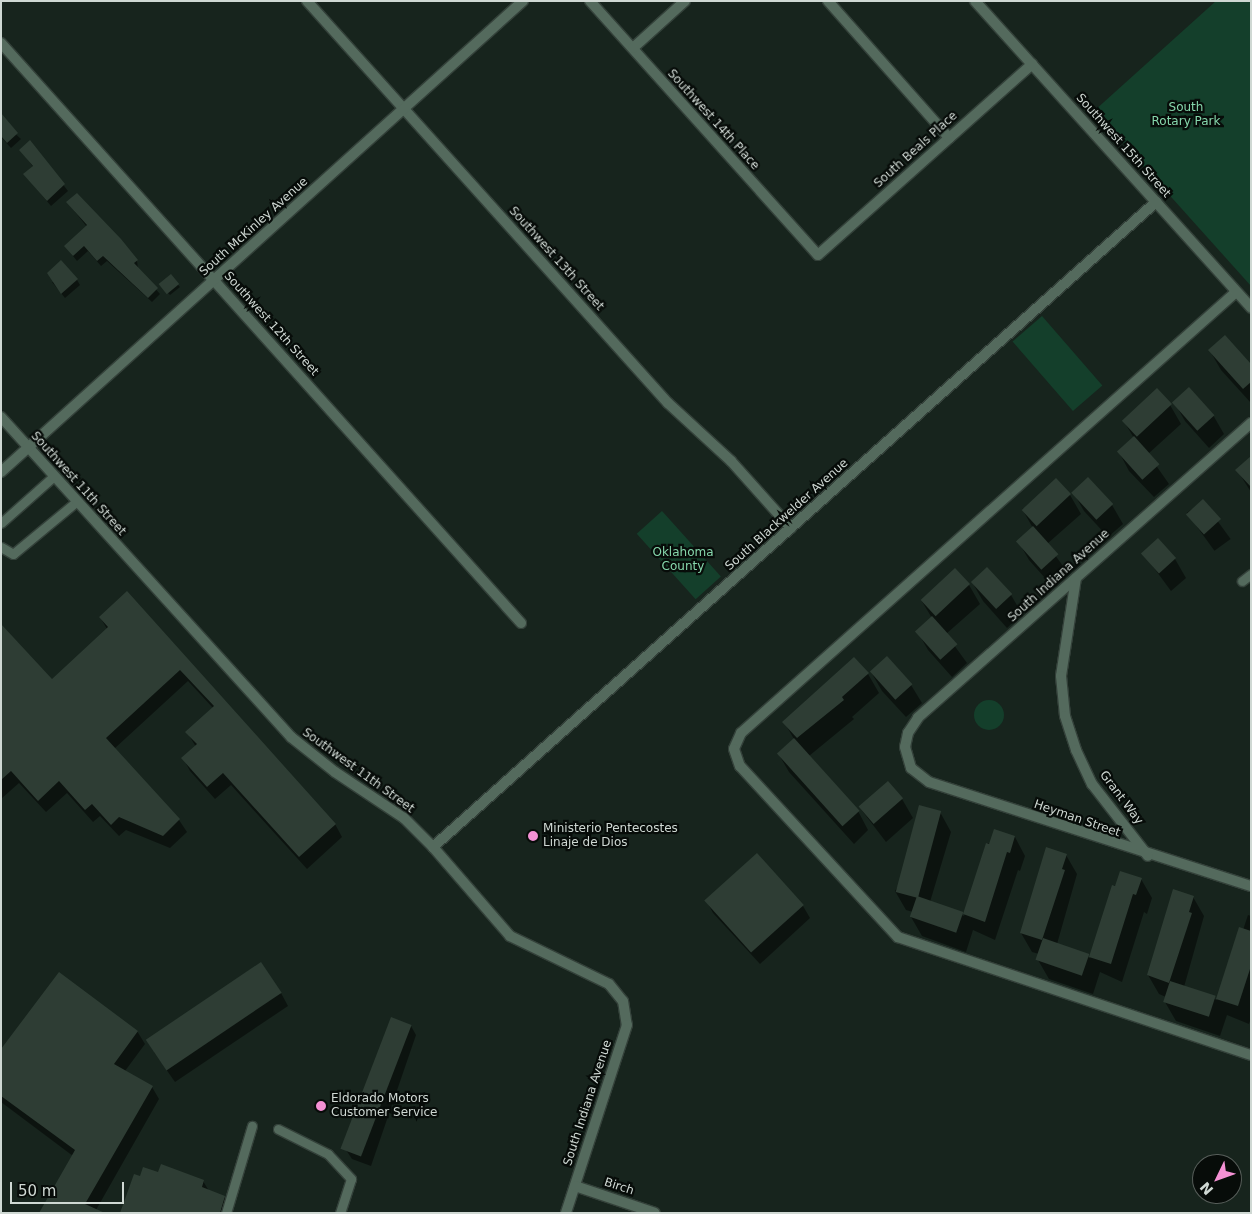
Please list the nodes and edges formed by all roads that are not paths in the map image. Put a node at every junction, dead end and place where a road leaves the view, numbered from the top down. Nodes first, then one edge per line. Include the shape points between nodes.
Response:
1 (307, 1) edge
2 (524, 1) edge
3 (590, 1) edge
4 (685, 1) edge
5 (828, 1) edge
6 (975, 1) edge
7 (1, 43) edge
8 (633, 48) junction
9 (1032, 64) junction
10 (404, 109) junction
11 (949, 138) junction
12 (1156, 202) junction
13 (818, 255) joint
14 (214, 280) junction
15 (1236, 292) junction
16 (1251, 308) edge
17 (1, 417) edge
18 (1251, 423) edge
19 (29, 447) junction
20 (1, 472) edge
21 (54, 476) junction
22 (77, 501) junction
23 (1, 523) edge
24 (791, 528) junction
25 (1, 547) edge
26 (1251, 574) edge
27 (1076, 578) junction
28 (1242, 581) dead end
29 (521, 623) dead end
30 (906, 759) joint
31 (433, 847) junction
32 (1148, 856) junction
33 (1251, 881) edge
34 (1240, 883) junction
35 (1251, 886) edge
36 (623, 1001) joint
37 (1251, 1055) edge
38 (252, 1126) dead end
39 (278, 1129) dead end
40 (575, 1186) junction
41 (226, 1213) edge
42 (340, 1213) edge
43 (566, 1213) edge
44 (655, 1213) edge

1 - 10 street, Southwest 13th Street
2 - 10 street, South McKinley Avenue
3 - 8 street, Southwest 14th Place
4 - 8 street
5 - 11 street
6 - 9 street, Southwest 15th Street
7 - 14 street, Southwest 12th Street
8 - 13 street, Southwest 14th Place
9 - 11 street, South Beals Place
9 - 12 street, Southwest 15th Street
10 - 14 street, South McKinley Avenue
10 - 24 street, Southwest 13th Street via 668,404 725,455
11 - 13 street, South Beals Place
12 - 15 street, Southwest 15th Street
12 - 24 street, South Blackwelder Avenue
14 - 19 street, South McKinley Avenue
14 - 29 street, Southwest 12th Street
15 - 16 street, Southwest 15th Street
15 - 37 street via 741,733 734,749 740,766 898,937
17 - 19 street, Southwest 11th Street
18 - 27 street, South Indiana Avenue
19 - 20 street, South McKinley Avenue
19 - 21 street, Southwest 11th Street
21 - 22 street, Southwest 11th Street
21 - 23 lane
22 - 25 lane via 13,554
22 - 31 street, Southwest 11th Street via 267,714 314,757 404,818
24 - 31 street, South Blackwelder Avenue
26 - 28 lane
27 - 30 street, South Indiana Avenue via 918,718 906,740
27 - 32 street, Grant Way via 1061,676 1065,716 1092,784
30 - 32 street, Heyman Street via 917,774 929,782
31 - 36 street, Southwest 11th Street via 510,936 609,984
32 - 34 street, Heyman Street
33 - 34 street
34 - 35 street, Heyman Street
36 - 40 street, South Indiana Avenue via 626,1025
38 - 41 lane
39 - 42 lane via 328,1154 351,1179
40 - 43 street, South Indiana Avenue
40 - 44 street, Birch

